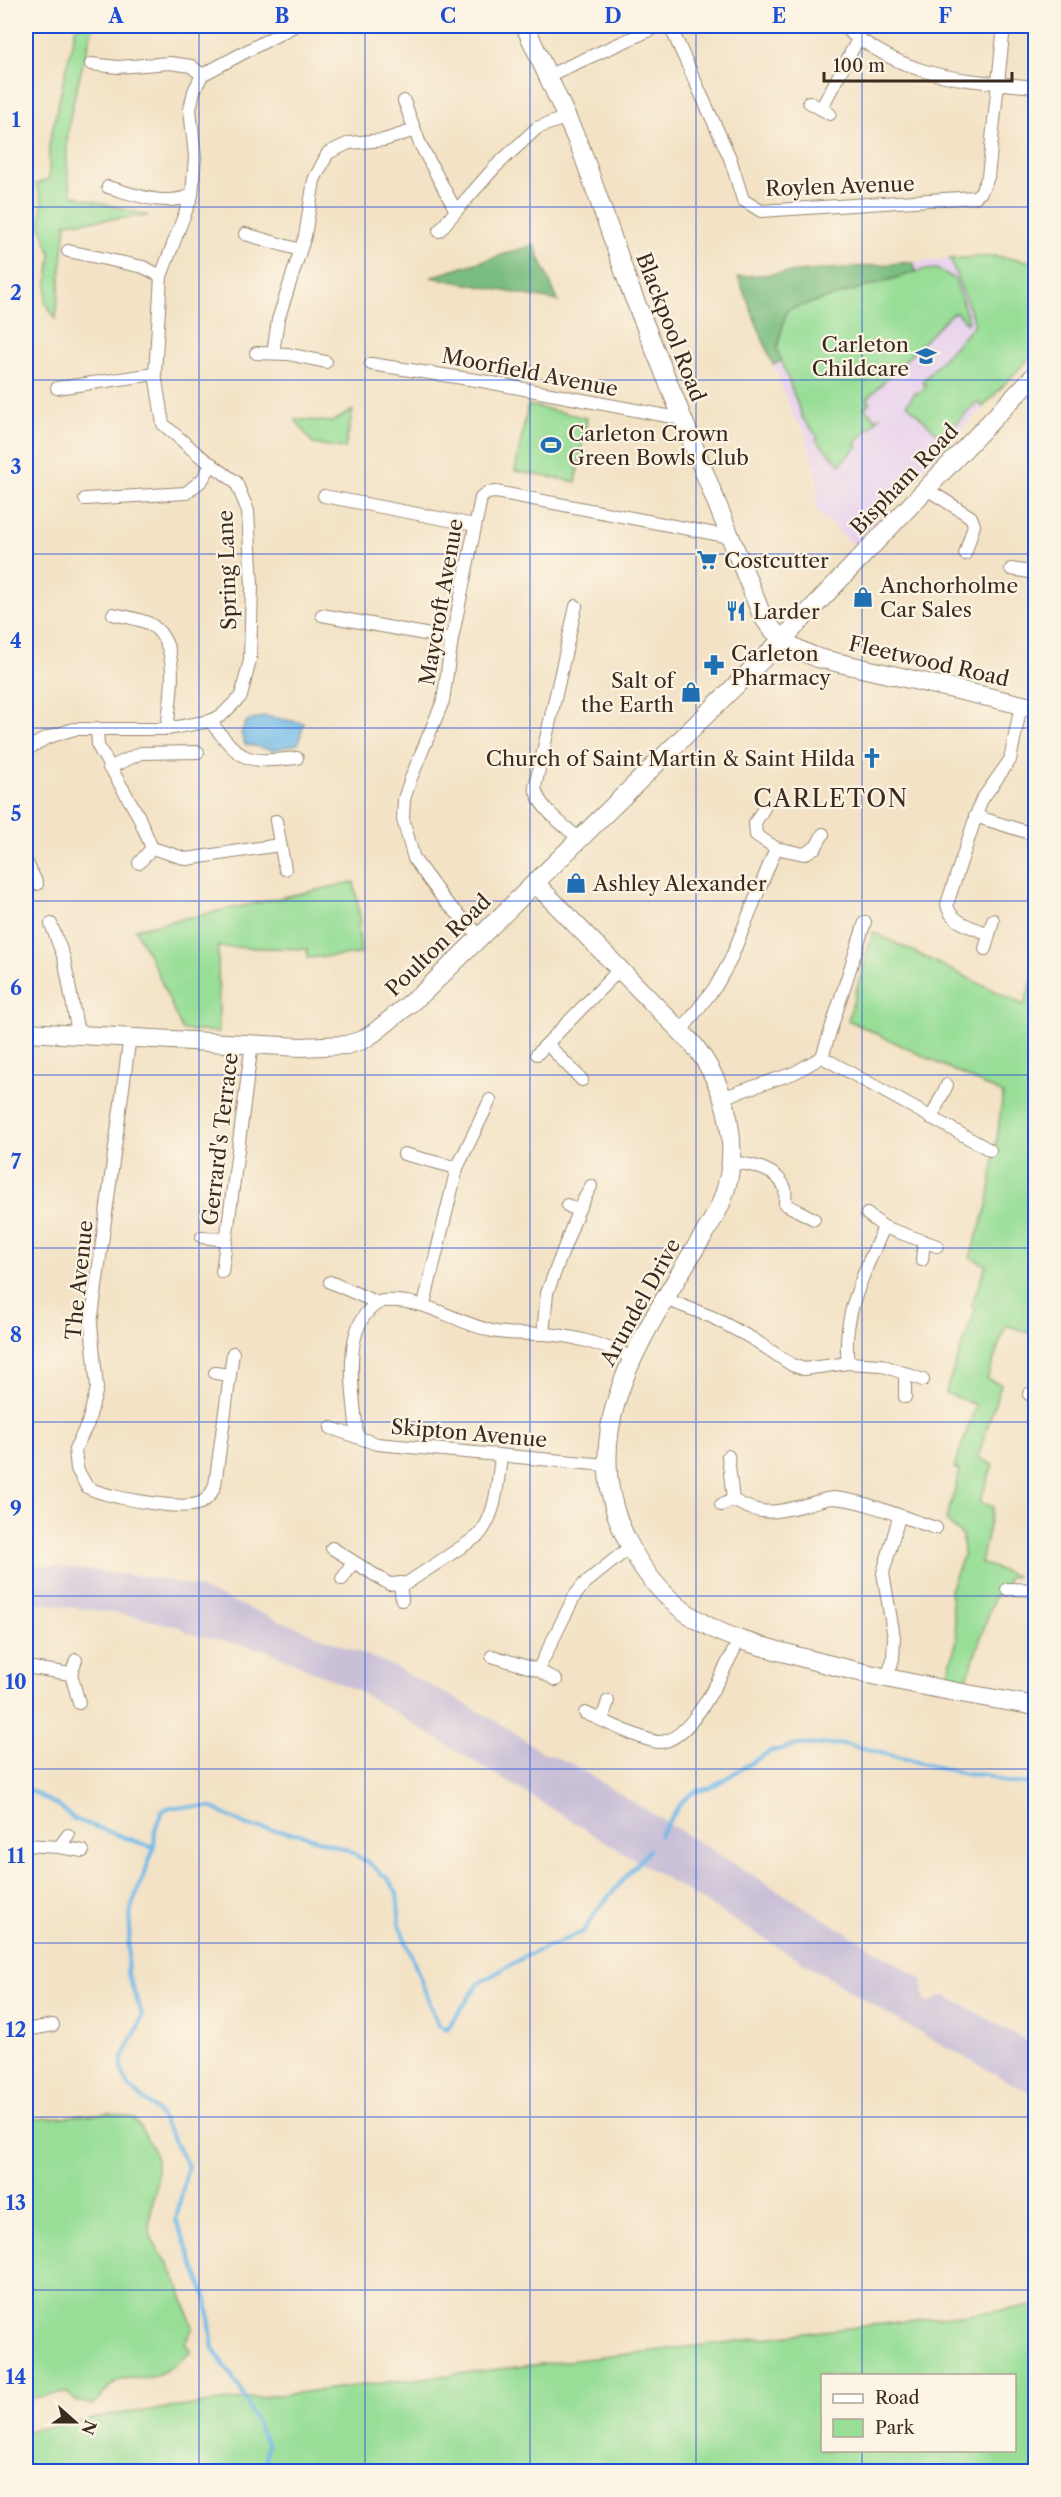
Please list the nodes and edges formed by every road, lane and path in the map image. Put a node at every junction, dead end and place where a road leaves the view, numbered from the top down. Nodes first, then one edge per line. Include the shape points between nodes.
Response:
1 (294, 26) edge
2 (525, 26) edge
3 (659, 26) edge
4 (670, 26) edge
5 (842, 26) edge
6 (1004, 26) edge
7 (858, 39) junction
8 (91, 64) dead end
9 (202, 75) junction
10 (547, 76) junction
11 (998, 83) junction
12 (1035, 87) edge
13 (404, 101) dead end
14 (809, 102) dead end
15 (567, 117) junction
16 (415, 130) junction
17 (108, 187) dead end
18 (192, 195) junction
19 (456, 211) junction
20 (439, 231) dead end
21 (245, 234) dead end
22 (300, 250) junction
23 (68, 251) dead end
24 (161, 276) junction
25 (256, 353) dead end
26 (273, 353) junction
27 (326, 362) dead end
28 (371, 364) dead end
29 (155, 374) junction
30 (1035, 374) edge
31 (57, 388) dead end
32 (683, 419) junction
33 (212, 464) junction
34 (925, 488) junction
35 (324, 496) dead end
36 (85, 499) dead end
37 (475, 525) junction
38 (731, 537) junction
39 (965, 554) dead end
40 (1011, 569) dead end
41 (1035, 573) edge
42 (576, 606) dead end
43 (113, 614) dead end
44 (322, 615) dead end
45 (452, 639) junction
46 (781, 641) junction
47 (1028, 706) edge
48 (210, 721) junction
49 (97, 728) junction
50 (167, 729) junction
51 (26, 750) edge
52 (198, 752) dead end
53 (297, 758) dead end
54 (109, 768) junction
55 (764, 808) dead end
56 (975, 816) junction
57 (276, 821) dead end
58 (823, 834) dead end
59 (1035, 835) edge
60 (579, 839) junction
61 (279, 845) junction
62 (152, 848) junction
63 (776, 848) junction
64 (139, 863) dead end
65 (26, 864) edge
66 (285, 869) dead end
67 (535, 883) junction
68 (37, 884) dead end
69 (993, 920) dead end
70 (865, 922) dead end
71 (51, 924) dead end
72 (989, 934) junction
73 (480, 936) junction
74 (985, 949) dead end
75 (619, 970) junction
76 (681, 1031) junction
77 (26, 1032) edge
78 (78, 1033) junction
79 (130, 1036) junction
80 (252, 1043) junction
81 (547, 1044) junction
82 (537, 1054) dead end
83 (822, 1057) junction
84 (582, 1080) dead end
85 (947, 1085) dead end
86 (724, 1097) junction
87 (490, 1100) dead end
88 (466, 1117) dead end
89 (931, 1118) junction
90 (476, 1128) junction
91 (990, 1150) dead end
92 (404, 1154) dead end
93 (729, 1163) junction
94 (457, 1168) junction
95 (591, 1186) dead end
96 (867, 1214) dead end
97 (814, 1219) dead end
98 (884, 1227) junction
99 (202, 1237) dead end
100 (226, 1240) junction
101 (924, 1241) junction
102 (937, 1246) dead end
103 (922, 1260) dead end
104 (222, 1272) dead end
105 (330, 1282) dead end
106 (664, 1299) junction
107 (378, 1303) junction
108 (424, 1304) junction
109 (543, 1334) junction
110 (233, 1353) dead end
111 (632, 1357) junction
112 (848, 1363) junction
113 (215, 1373) dead end
114 (905, 1373) junction
115 (230, 1375) junction
116 (922, 1380) dead end
117 (905, 1397) dead end
118 (331, 1428) dead end
119 (357, 1437) junction
120 (728, 1455) dead end
121 (501, 1456) junction
122 (606, 1465) junction
123 (899, 1517) junction
124 (936, 1528) dead end
125 (630, 1547) junction
126 (332, 1548) dead end
127 (353, 1563) junction
128 (342, 1579) dead end
129 (400, 1583) junction
130 (1007, 1589) dead end
131 (1035, 1590) edge
132 (402, 1600) dead end
133 (739, 1640) junction
134 (492, 1656) dead end
135 (76, 1660) dead end
136 (26, 1667) edge
137 (538, 1670) junction
138 (71, 1674) junction
139 (887, 1678) junction
140 (556, 1680) dead end
141 (608, 1701) dead end
142 (79, 1704) dead end
143 (1035, 1706) edge
144 (585, 1713) dead end
145 (602, 1720) junction
146 (68, 1835) dead end
147 (26, 1845) edge
148 (59, 1847) junction
149 (83, 1851) dead end
150 (53, 2025) dead end
151 (26, 2030) edge

1 - 9 street
2 - 10 main road, Blackpool Road
3 - 10 street
4 - 11 street, Roylen Avenue via 730,158 743,200 761,211 975,197 988,177
5 - 7 street
6 - 11 street
7 - 11 street via 925,73
7 - 14 street via 826,111
8 - 9 street via 118,67 170,63 191,66
9 - 18 street, Spring Lane via 190,109 195,157
10 - 15 main road, Blackpool Road
11 - 12 street
13 - 16 street
15 - 19 street via 537,128
15 - 32 main road, Blackpool Road
16 - 19 street
16 - 22 street via 384,140 349,143 328,153 314,180
17 - 18 street via 155,201 181,200
18 - 24 street, Spring Lane
19 - 20 street
21 - 22 street
22 - 26 street via 278,320
23 - 24 street via 143,267
24 - 29 street, Spring Lane
25 - 26 street
26 - 27 street
28 - 32 street, Moorfield Avenue
29 - 31 street
29 - 33 street, Spring Lane via 163,424
30 - 34 main road, Bispham Road
32 - 38 main road, Blackpool Road
33 - 36 street via 202,480 186,493
33 - 48 street, Spring Lane via 236,482 248,511 252,586 250,660 241,696
34 - 39 street via 971,517 974,525
34 - 46 main road, Bispham Road
35 - 37 street
37 - 38 street, Maycroft Avenue via 481,498 496,492
37 - 45 street, Maycroft Avenue
38 - 46 main road, Blackpool Road via 761,613
40 - 41 street
42 - 60 street via 536,795
43 - 50 street via 152,626 165,641 171,657
44 - 45 street
45 - 73 street, Maycroft Avenue via 443,701 411,777 403,819 414,859 444,900
46 - 47 main road, Fleetwood Road via 818,658
46 - 60 main road, Poulton Road
47 - 56 street via 1010,760
48 - 50 street, Spring Lane
48 - 53 street via 232,748 256,762
49 - 50 street, Spring Lane
49 - 51 street, Spring Lane via 74,729
49 - 54 street via 98,746
52 - 54 street via 141,753
54 - 62 street via 138,814
55 - 63 street via 755,823 756,835
56 - 59 street
56 - 72 street via 947,911
57 - 61 street
58 - 63 street via 816,847 804,854
60 - 67 main road, Poulton Road
61 - 62 street via 187,860
61 - 66 street
62 - 64 street
63 - 76 street via 730,961
65 - 68 street
67 - 73 main road, Poulton Road
67 - 75 main road, Arundel Drive
69 - 72 street
70 - 83 street
71 - 78 street via 64,958
72 - 74 street
73 - 80 main road, Poulton Road via 424,992 363,1040 312,1046
75 - 76 main road, Arundel Drive
75 - 81 street
76 - 86 main road, Arundel Drive via 705,1059
77 - 78 main road, Poulton Road
78 - 79 main road, Poulton Road
79 - 80 main road, Poulton Road
79 - 115 street, The Avenue via 91,1324 97,1388 88,1423 75,1449 77,1469 87,1487 164,1505 203,1501 216,1485
80 - 100 street, Gerrard's Terrace
81 - 82 street
81 - 84 street
83 - 86 street via 794,1073
83 - 89 street
85 - 89 street
86 - 93 main road, Arundel Drive
87 - 90 street
88 - 90 street
89 - 91 street
90 - 94 street
92 - 94 street
93 - 97 street via 744,1162 777,1178 785,1190 785,1204
93 - 106 main road, Arundel Drive via 721,1203
94 - 108 street
95 - 109 street via 573,1208 547,1293
96 - 98 street
98 - 101 street
98 - 112 street via 855,1298 846,1335
99 - 100 street, Gerrard's Terrace
100 - 104 street, Gerrard's Terrace
101 - 102 street
101 - 103 street
105 - 107 street
106 - 111 main road, Arundel Drive
106 - 112 street via 712,1317 792,1365 804,1369
107 - 108 street via 395,1300
107 - 119 street via 361,1317 353,1343
108 - 109 street via 464,1323 493,1331
109 - 111 street via 591,1341
110 - 115 street, The Avenue
111 - 122 main road, Arundel Drive via 609,1424
112 - 114 street via 881,1365
113 - 115 street
114 - 116 street
114 - 117 street
118 - 119 street, Skipton Avenue
119 - 121 street, Skipton Avenue via 377,1444
120 - 123 street via 727,1503 761,1513 831,1498 858,1501
121 - 122 street, Skipton Avenue
121 - 129 street via 487,1525 436,1566
122 - 125 main road, Arundel Drive via 618,1523
123 - 124 street
123 - 139 street via 883,1573 894,1637
125 - 133 main road, Arundel Drive via 671,1602 691,1617
125 - 137 street via 584,1584 574,1597
126 - 127 street
127 - 128 street
127 - 129 street via 389,1584
129 - 132 street
130 - 131 street
133 - 139 main road, Arundel Drive
133 - 145 street via 698,1713 673,1739 657,1743
134 - 137 street
135 - 138 street
136 - 138 street
137 - 140 street
138 - 142 street
139 - 143 main road, Arundel Drive
141 - 145 street
144 - 145 street
146 - 148 street
147 - 148 street
148 - 149 street
150 - 151 street

